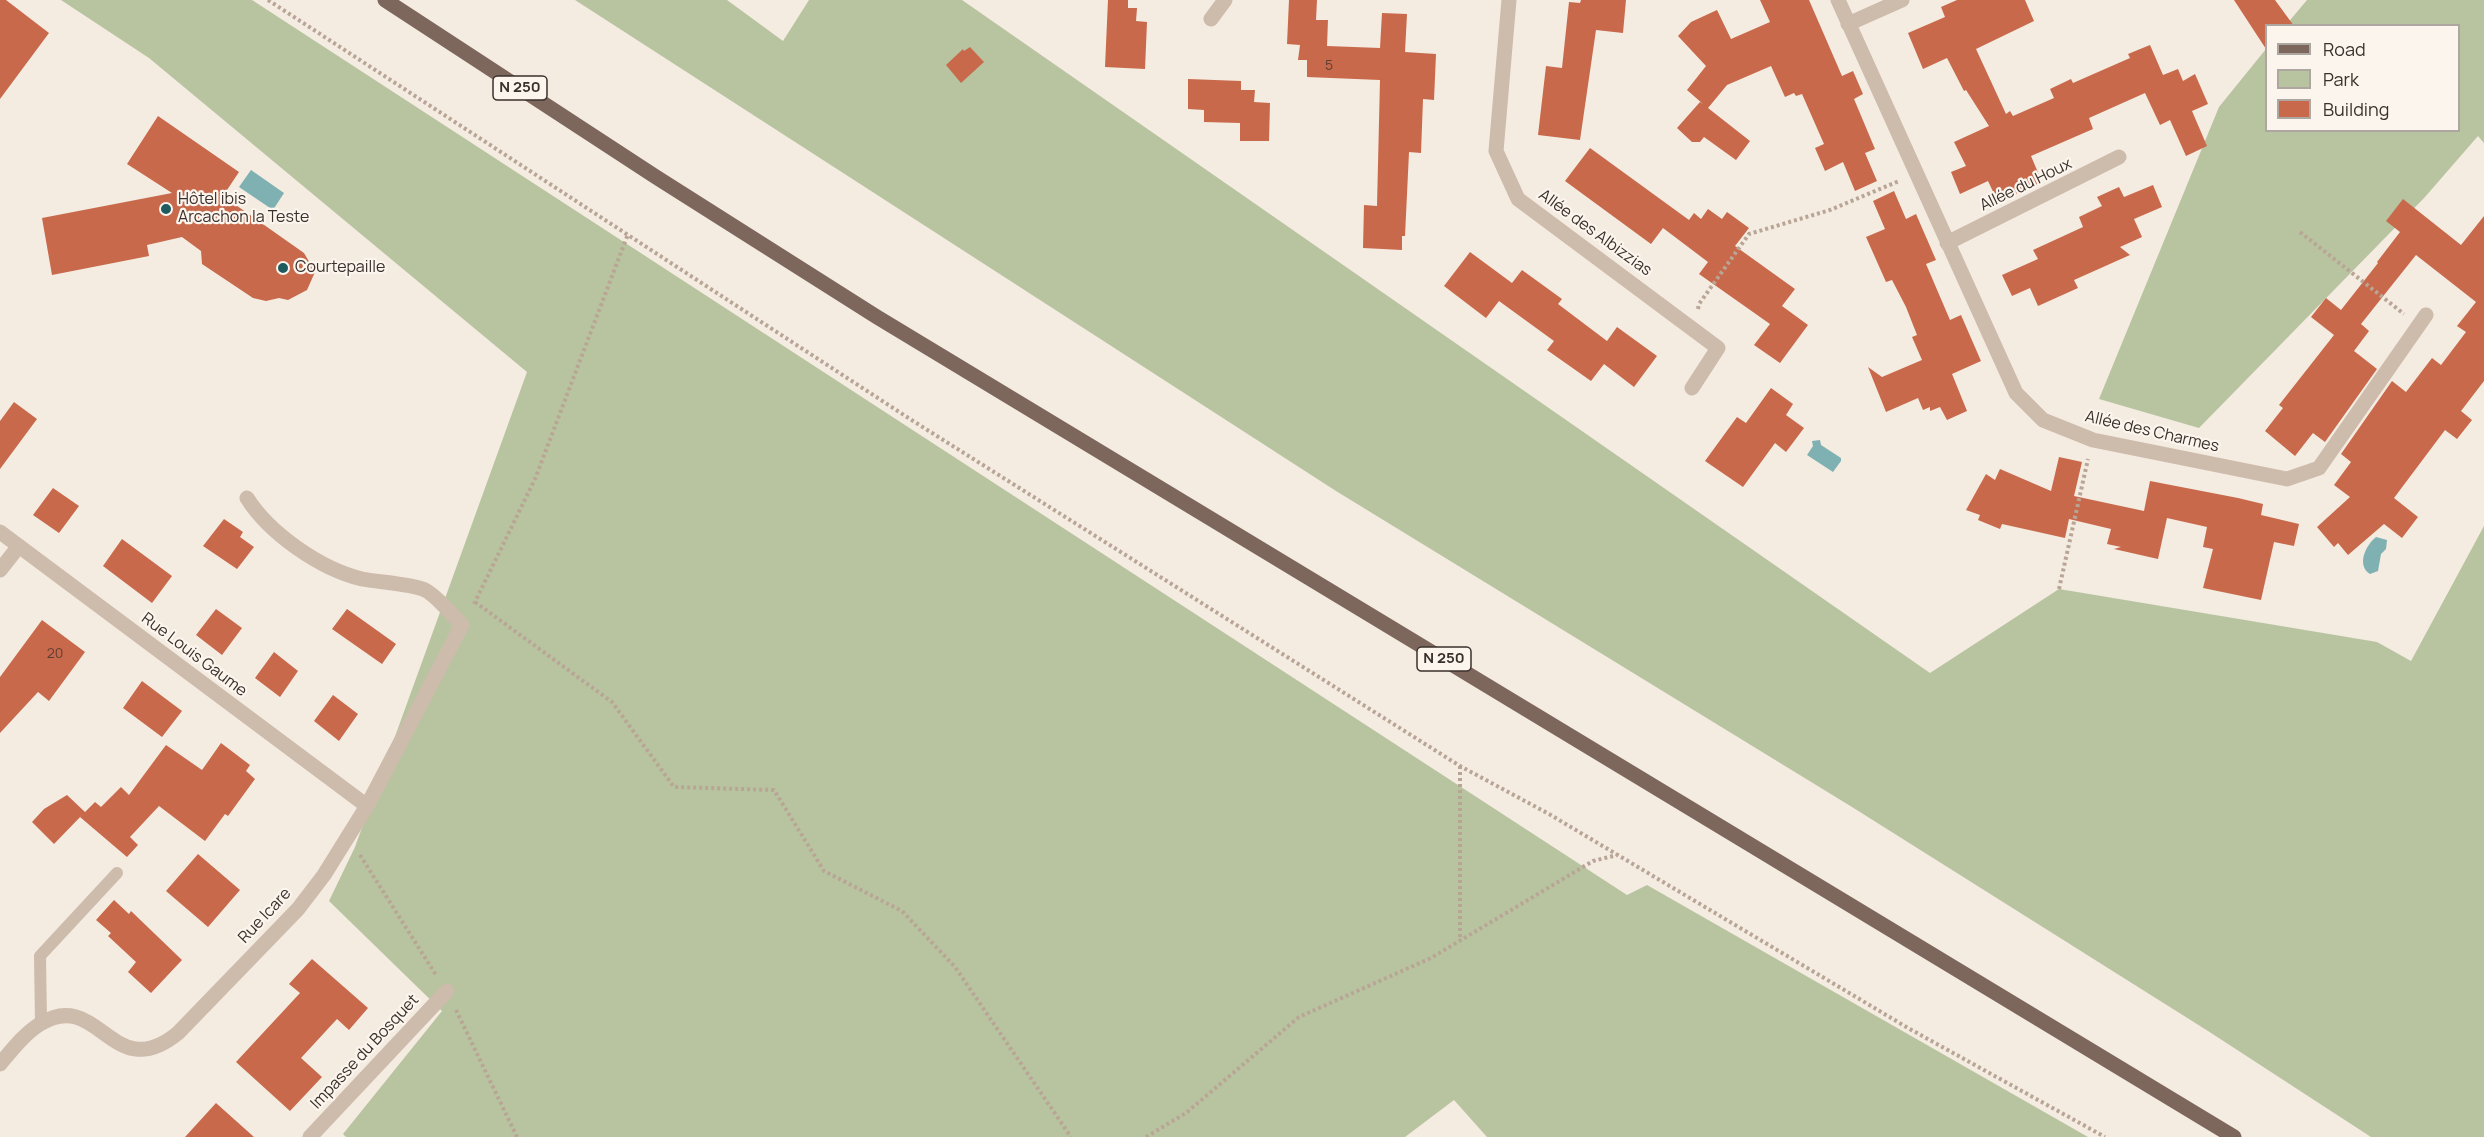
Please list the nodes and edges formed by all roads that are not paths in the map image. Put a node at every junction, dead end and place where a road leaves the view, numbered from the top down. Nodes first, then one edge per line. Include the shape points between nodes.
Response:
1 (385, 0) edge
2 (1225, 0) edge
3 (1509, 0) edge
4 (1838, 0) edge
5 (1902, 0) edge
6 (1211, 20) dead end
7 (1848, 24) junction
8 (2119, 157) dead end
9 (1947, 243) junction
10 (2422, 320) road end
11 (1692, 388) dead end
12 (247, 498) dead end
13 (0, 532) edge
14 (19, 546) junction
15 (0, 570) edge
16 (368, 806) junction
17 (117, 873) dead end
18 (447, 991) dead end
19 (41, 1023) junction
20 (0, 1064) edge
21 (310, 1137) edge
22 (2234, 1137) edge

1 - 22 main road, N 250 via 877,317
2 - 6 street
3 - 11 street, Allée des Albizzias via 1496,151 1518,199 1718,348
4 - 7 street, Allée des Charmes
5 - 7 street
7 - 9 street, Allée des Charmes
8 - 9 street, Allée du Houx
9 - 10 street, Allée des Charmes via 2016,393 2043,420 2093,440 2287,479 2319,468
12 - 16 street, Rue Icare via 273,530 333,569 426,590 462,625
13 - 14 street, Rue Louis Gaume
14 - 15 street
14 - 16 street, Rue Louis Gaume
16 - 19 street, Rue Icare via 298,909 164,1045 148,1050 130,1049 77,1017
17 - 19 lane via 40,956
18 - 21 street, Impasse du Bosquet
19 - 20 street

